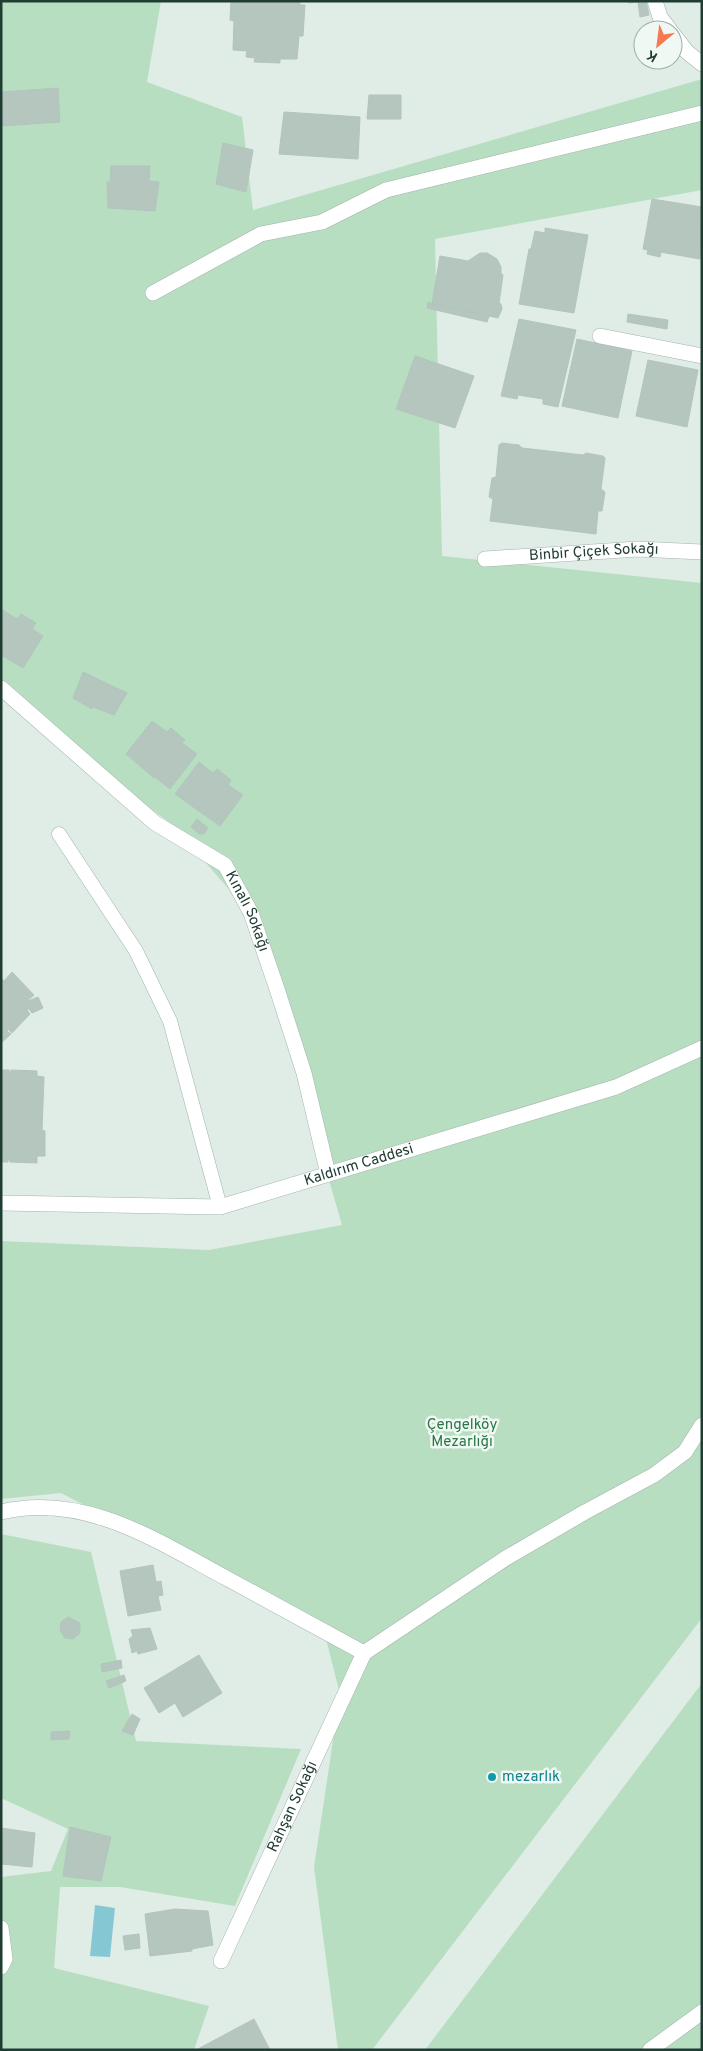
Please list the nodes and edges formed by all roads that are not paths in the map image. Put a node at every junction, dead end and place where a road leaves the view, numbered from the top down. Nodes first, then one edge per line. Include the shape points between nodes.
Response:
1 (655, 1) edge
2 (662, 20) edge
3 (683, 47) edge
4 (702, 64) edge
5 (702, 112) edge
6 (153, 293) dead end
7 (600, 336) dead end
8 (702, 356) edge
9 (702, 552) edge
10 (485, 559) dead end
11 (1, 688) edge
12 (59, 834) dead end
13 (702, 1048) edge
14 (328, 1174) junction
15 (1, 1203) edge
16 (220, 1207) junction
17 (702, 1425) edge
18 (1, 1512) edge
19 (364, 1653) junction
20 (1, 1928) edge
21 (221, 1961) dead end
22 (1, 1967) edge
23 (702, 2012) edge
24 (650, 2050) edge

1 - 2 street
3 - 4 street
5 - 6 street via 386,190 322,222 261,234
7 - 8 street
9 - 10 street, Binbir Çiçek Sokağı via 638,549
11 - 14 street, Kınalı Sokağı via 155,823 224,865 251,913 277,988 304,1073
12 - 16 lane via 136,951 170,1021
13 - 14 street, Kaldırım Caddesi via 616,1087
14 - 16 street, Kaldırım Caddesi
15 - 16 street, Kaldırım Caddesi
17 - 19 street via 685,1452 654,1475 506,1558
18 - 19 street via 19,1508 62,1509 98,1515 145,1533
19 - 21 street, Rahşan Sokağı
20 - 22 street via 5,1959
23 - 24 street

